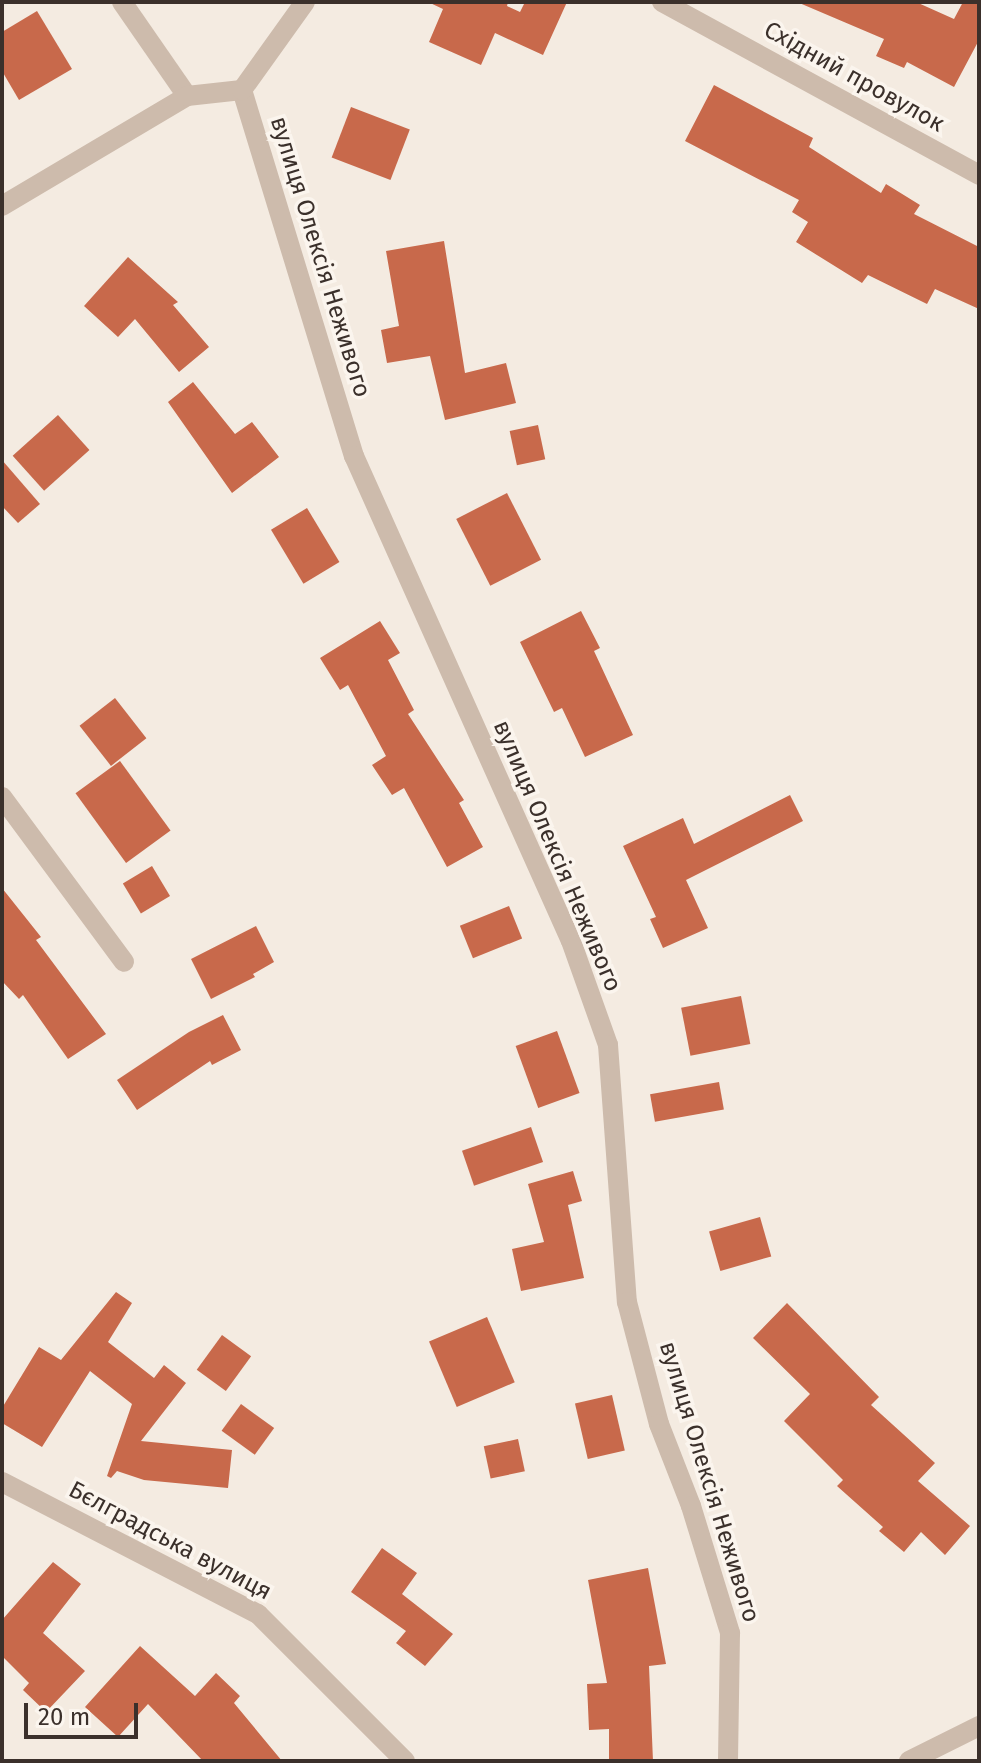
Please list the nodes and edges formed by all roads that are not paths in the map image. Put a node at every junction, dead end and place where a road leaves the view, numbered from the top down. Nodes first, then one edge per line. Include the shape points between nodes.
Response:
1 (122, 2) edge
2 (305, 2) edge
3 (662, 2) edge
4 (242, 90) junction
5 (187, 96) junction
6 (979, 175) edge
7 (2, 206) edge
8 (2, 797) edge
9 (124, 962) dead end
10 (2, 1482) edge
11 (979, 1726) edge
12 (405, 1761) edge
13 (728, 1761) edge
14 (909, 1761) edge

1 - 5 street
2 - 4 street
3 - 6 street, Східний провулок
4 - 5 street
4 - 13 street, вулиця Олексія Неживого via 354,456 571,941 608,1045 627,1302 659,1424 730,1633
5 - 7 street
8 - 9 street
10 - 12 street, Бєлградська вулиця via 258,1614
11 - 14 street

